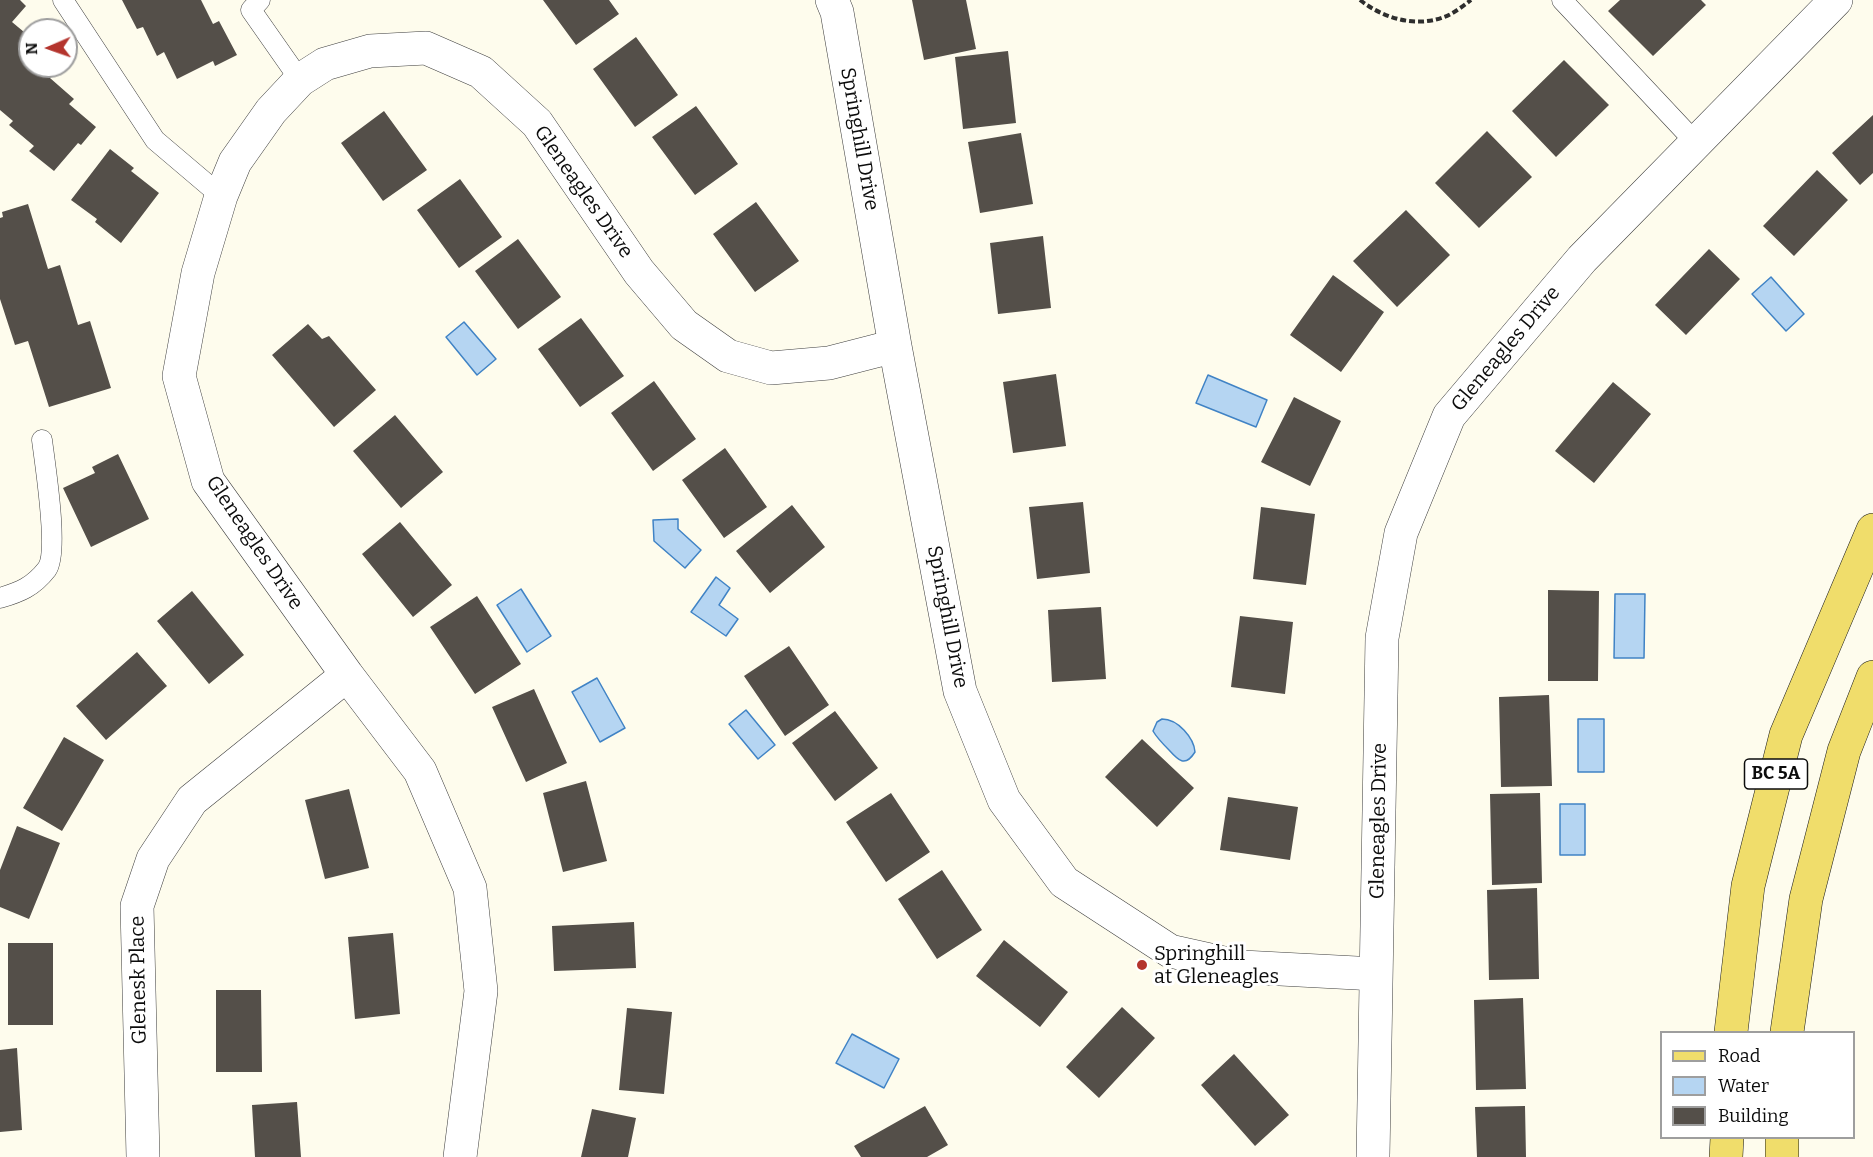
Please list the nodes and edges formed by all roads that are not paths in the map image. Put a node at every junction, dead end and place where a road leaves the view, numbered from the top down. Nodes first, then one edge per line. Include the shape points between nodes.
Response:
1 (63, 0) edge
2 (260, 0) edge
3 (832, 0) edge
4 (1562, 0) edge
5 (1836, 0) edge
6 (300, 80) junction
7 (1696, 143) junction
8 (221, 196) junction
9 (895, 346) junction
10 (42, 440) dead end
11 (1873, 530) edge
12 (0, 598) edge
13 (347, 675) junction
14 (1873, 677) edge
15 (1376, 974) junction
16 (1731, 1031) edge
17 (1787, 1031) edge
18 (1727, 1139) edge
19 (1782, 1139) edge
20 (143, 1157) edge
21 (460, 1157) edge
22 (1373, 1157) edge
23 (1726, 1157) edge
24 (1782, 1157) edge

1 - 8 lane via 155,140
2 - 6 lane via 251,10
3 - 9 street, Springhill Drive
4 - 7 lane
5 - 7 street, Gleneagles Drive
6 - 8 street, Gleneagles Drive via 271,111 235,162
6 - 9 street, Gleneagles Drive via 325,64 370,51 403,49 426,48 482,72 537,123 639,272 684,325 728,356 771,368 829,363
7 - 15 street, Gleneagles Drive via 1582,259 1449,417 1401,533 1382,638
8 - 13 street, Gleneagles Drive via 198,273 179,376 208,481
9 - 15 street, Springhill Drive via 960,691 1004,800 1064,882 1170,951 1242,967
10 - 12 lane via 52,535 48,567 28,589
11 - 16 main road, BC 5A via 1786,735 1748,886
13 - 20 street, Glenesk Place via 192,800 153,859 137,906
13 - 21 street, Gleneagles Drive via 420,771 470,888 481,992
14 - 17 main road, BC 5A via 1844,751 1806,898
15 - 22 street, Gleneagles Drive
18 - 23 main road
19 - 24 main road

